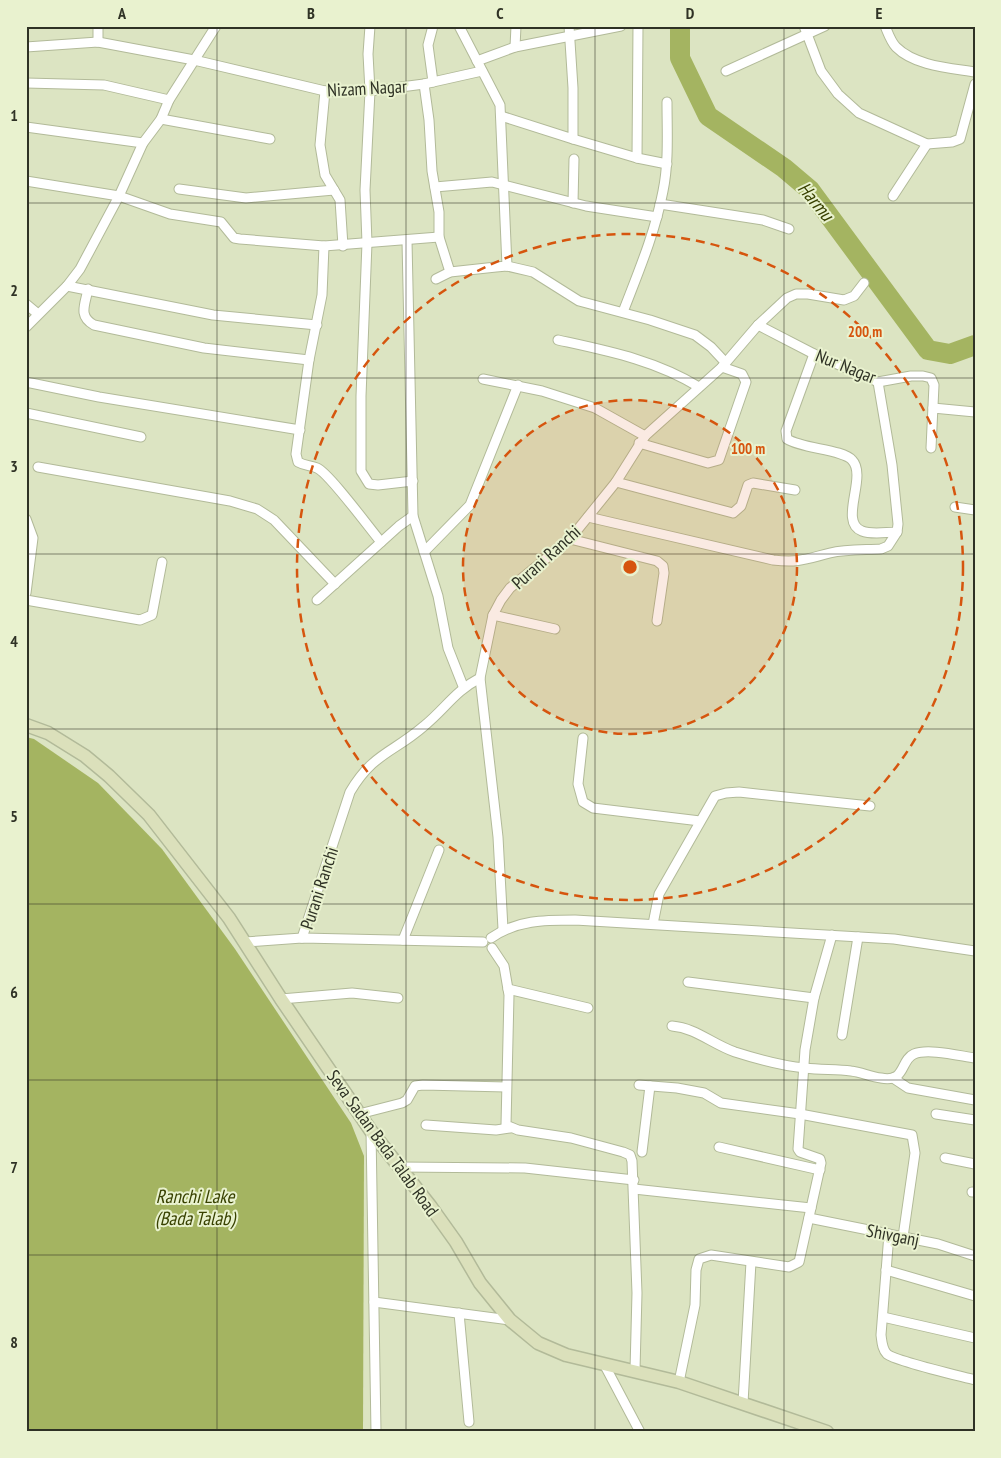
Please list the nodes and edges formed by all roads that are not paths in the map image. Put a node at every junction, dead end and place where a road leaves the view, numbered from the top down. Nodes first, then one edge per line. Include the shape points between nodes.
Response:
1 (98, 26) edge
2 (216, 26) edge
3 (370, 26) edge
4 (433, 26) edge
5 (459, 26) edge
6 (516, 26) edge
7 (621, 26) edge
8 (638, 26) edge
9 (826, 26) edge
10 (885, 26) edge
11 (805, 30) edge
12 (569, 31) edge
13 (98, 42) junction
14 (26, 47) edge
15 (515, 47) junction
16 (194, 60) junction
17 (477, 61) junction
18 (482, 71) junction
19 (726, 71) dead end
20 (975, 72) edge
21 (26, 83) edge
22 (428, 83) junction
23 (975, 84) edge
24 (370, 91) junction
25 (326, 92) junction
26 (169, 100) junction
27 (667, 102) dead end
28 (501, 116) junction
29 (161, 119) junction
30 (26, 127) edge
31 (270, 139) dead end
32 (573, 139) junction
33 (143, 143) junction
34 (927, 144) junction
35 (637, 158) junction
36 (574, 159) dead end
37 (667, 164) junction
38 (26, 181) edge
39 (505, 187) junction
40 (435, 188) junction
41 (179, 189) dead end
42 (334, 190) junction
43 (119, 196) junction
44 (893, 196) dead end
45 (573, 203) junction
46 (660, 204) junction
47 (657, 217) junction
48 (790, 230) dead end
49 (440, 237) junction
50 (407, 241) junction
51 (367, 243) junction
52 (324, 246) junction
53 (343, 246) junction
54 (507, 266) junction
55 (450, 272) junction
56 (436, 279) dead end
57 (864, 283) dead end
58 (67, 286) junction
59 (88, 290) junction
60 (26, 304) edge
61 (623, 312) junction
62 (38, 314) junction
63 (317, 325) junction
64 (758, 325) junction
65 (26, 327) edge
66 (558, 340) dead end
67 (814, 354) junction
68 (309, 360) junction
69 (724, 364) junction
70 (483, 379) dead end
71 (26, 382) edge
72 (878, 382) junction
73 (518, 385) junction
74 (699, 387) junction
75 (933, 408) junction
76 (975, 412) edge
77 (26, 414) edge
78 (300, 430) junction
79 (141, 437) dead end
80 (642, 439) junction
81 (931, 448) dead end
82 (38, 467) dead end
83 (413, 481) junction
84 (616, 482) junction
85 (795, 490) dead end
86 (955, 507) dead end
87 (975, 510) edge
88 (413, 516) junction
89 (588, 517) junction
90 (26, 518) edge
91 (897, 532) junction
92 (570, 539) junction
93 (381, 542) junction
94 (424, 552) junction
95 (162, 562) dead end
96 (334, 584) junction
97 (26, 593) edge
98 (26, 600) edge
99 (317, 600) dead end
100 (493, 615) junction
101 (657, 621) dead end
102 (555, 629) dead end
103 (480, 678) junction
104 (463, 686) junction
105 (26, 725) edge
106 (583, 738) dead end
107 (870, 806) dead end
108 (700, 822) junction
109 (439, 850) dead end
110 (653, 924) junction
111 (503, 929) junction
112 (832, 935) junction
113 (858, 937) junction
114 (302, 938) junction
115 (403, 940) junction
116 (244, 942) junction
117 (489, 942) junction
118 (975, 951) edge
119 (688, 982) dead end
120 (508, 989) junction
121 (398, 998) dead end
122 (814, 998) junction
123 (281, 1000) junction
124 (588, 1008) dead end
125 (672, 1026) dead end
126 (842, 1035) dead end
127 (975, 1058) edge
128 (803, 1068) junction
129 (893, 1078) junction
130 (639, 1085) dead end
131 (650, 1086) junction
132 (506, 1087) junction
133 (975, 1100) edge
134 (359, 1114) junction
135 (800, 1114) junction
136 (936, 1114) dead end
137 (975, 1120) edge
138 (426, 1125) dead end
139 (510, 1128) junction
140 (371, 1131) junction
141 (719, 1148) dead end
142 (642, 1152) dead end
143 (945, 1158) dead end
144 (975, 1164) edge
145 (400, 1168) junction
146 (820, 1170) junction
147 (634, 1185) junction
148 (811, 1208) junction
149 (809, 1218) junction
150 (888, 1234) junction
151 (903, 1237) junction
152 (975, 1256) edge
153 (751, 1262) junction
154 (886, 1270) junction
155 (975, 1296) edge
156 (374, 1302) junction
157 (459, 1314) junction
158 (883, 1317) junction
159 (510, 1320) junction
160 (975, 1338) edge
161 (604, 1364) junction
162 (634, 1370) junction
163 (975, 1380) edge
164 (679, 1382) junction
165 (743, 1403) junction
166 (469, 1422) dead end
167 (376, 1432) edge
168 (640, 1432) edge
169 (826, 1432) edge

1 - 13 street
2 - 16 street
3 - 24 street
4 - 22 street via 428,45
5 - 17 street
6 - 15 street
7 - 12 street
8 - 35 street
9 - 11 street
10 - 20 street via 896,47 911,57 933,65
11 - 19 street
11 - 34 street via 821,71 838,94 860,113
12 - 15 street
12 - 32 street
13 - 14 street, Nizam Nagar
13 - 16 street, Nizam Nagar
15 - 17 street
16 - 25 street, Nizam Nagar
16 - 26 street
17 - 18 street
18 - 22 street, Nizam Nagar
18 - 28 street via 500,105
21 - 26 street via 104,85
22 - 24 street, Nizam Nagar
22 - 40 street
23 - 34 street via 960,139
24 - 25 street, Nizam Nagar
24 - 51 street via 365,190
25 - 42 street via 320,145 325,175
26 - 29 street
27 - 37 street
28 - 32 street
28 - 39 street
29 - 31 street
29 - 33 street
30 - 33 street
32 - 35 street
33 - 43 street
34 - 44 street
35 - 37 street
36 - 45 street
37 - 46 street
38 - 43 street
39 - 40 street via 492,182
39 - 45 street
39 - 54 street
40 - 49 street
41 - 42 street via 246,198
42 - 53 street via 340,200
43 - 52 street via 189,218 221,222 234,238
43 - 58 street via 89,253
45 - 47 street
46 - 47 street
46 - 48 street via 763,220
47 - 61 street
49 - 50 street
49 - 55 street
50 - 51 street
50 - 83 street
51 - 53 street
51 - 83 street via 361,471 370,484
52 - 53 street
52 - 63 street
54 - 55 street
54 - 61 street via 533,272 579,301
55 - 56 street
57 - 64 street, Purani Ranchi via 854,296 844,300 796,294 787,298
58 - 59 street
58 - 62 street
59 - 63 street via 213,316
59 - 68 street via 83,314 94,325 204,348
60 - 62 street
61 - 69 street via 695,335 711,347
62 - 65 street
63 - 68 street
64 - 67 street, Nur Nagar
64 - 69 street, Purani Ranchi
66 - 74 street via 630,356 681,376
67 - 72 street, Nur Nagar
67 - 91 street via 786,431 787,439 795,444 846,455 857,471 852,516 855,525 861,531
68 - 78 street
69 - 74 street, Purani Ranchi
69 - 80 street via 742,374 746,382 719,460 708,463
70 - 73 street
71 - 78 street
72 - 75 street, Nur Nagar via 911,376 931,378 934,385
72 - 91 street via 892,465
73 - 80 street via 595,408
73 - 94 street via 470,505
74 - 80 street, Purani Ranchi
75 - 76 street
75 - 81 street, Nur Nagar
77 - 79 street
78 - 93 street via 298,462 317,468 329,478
80 - 84 street, Purani Ranchi
82 - 96 street via 230,501 257,509 274,520
83 - 88 street
84 - 85 street via 727,513 738,512 745,490 753,483
84 - 89 street, Purani Ranchi
86 - 87 street
88 - 93 street
88 - 94 street
89 - 91 street via 791,562 831,553 881,549 888,546
89 - 92 street, Purani Ranchi
90 - 97 street via 33,538
92 - 100 street, Purani Ranchi via 510,588
92 - 101 street via 657,561 663,566
93 - 96 street
94 - 104 street via 438,596 448,648
95 - 98 street via 152,615 147,619
96 - 99 street
100 - 102 street
100 - 103 street, Purani Ranchi
103 - 104 street, Purani Ranchi
103 - 111 street via 498,837
104 - 114 street, Purani Ranchi via 425,726 377,757 361,773 350,792
105 - 116 street, Seva Sadan Bada Talab Road via 48,733 85,756 149,815 230,918
106 - 108 street via 578,784 583,802 593,808
107 - 108 street via 726,793 715,796
108 - 110 street via 659,894
109 - 115 street
110 - 111 street via 548,920
110 - 112 street
111 - 117 street
112 - 113 street
112 - 122 street
113 - 118 street
113 - 126 street
114 - 115 street
114 - 116 street
115 - 117 street
116 - 123 street, Seva Sadan Bada Talab Road
117 - 120 street via 504,966
119 - 122 street
120 - 124 street
120 - 132 street
121 - 123 street via 352,993
122 - 128 street
123 - 134 street, Seva Sadan Bada Talab Road
125 - 128 street via 686,1027 710,1042 734,1051
127 - 129 street via 916,1053 910,1056 901,1073
128 - 129 street via 853,1071 882,1079
128 - 135 street
129 - 133 street via 908,1088
130 - 131 street
131 - 135 street via 704,1093 721,1103
131 - 142 street
132 - 134 street via 415,1086 402,1103
132 - 139 street via 505,1117
134 - 140 street, Seva Sadan Bada Talab Road
135 - 146 street via 798,1149 820,1159
135 - 151 street via 912,1135 915,1153
136 - 137 street
138 - 139 street
139 - 147 street via 571,1138 630,1155
140 - 145 street, Seva Sadan Bada Talab Road
140 - 156 street
141 - 146 street
143 - 144 street
145 - 147 street via 525,1168
145 - 159 street, Seva Sadan Bada Talab Road via 456,1242 480,1283
146 - 148 street
147 - 148 street
147 - 162 street via 637,1293
148 - 149 street
149 - 150 street, Shivganj
149 - 153 street via 799,1262 795,1266
150 - 151 street, Shivganj
150 - 154 street
151 - 152 street, Shivganj
153 - 164 street via 711,1255 698,1259 695,1304
153 - 165 street
154 - 155 street
154 - 158 street
156 - 157 street
156 - 167 street
157 - 159 street
157 - 166 street
158 - 160 street
158 - 163 street via 883,1349 887,1354
159 - 161 street, Seva Sadan Bada Talab Road via 538,1343 566,1355
161 - 162 street, Seva Sadan Bada Talab Road
161 - 168 street
162 - 164 street, Seva Sadan Bada Talab Road
164 - 165 street, Seva Sadan Bada Talab Road
165 - 169 street, Seva Sadan Bada Talab Road

